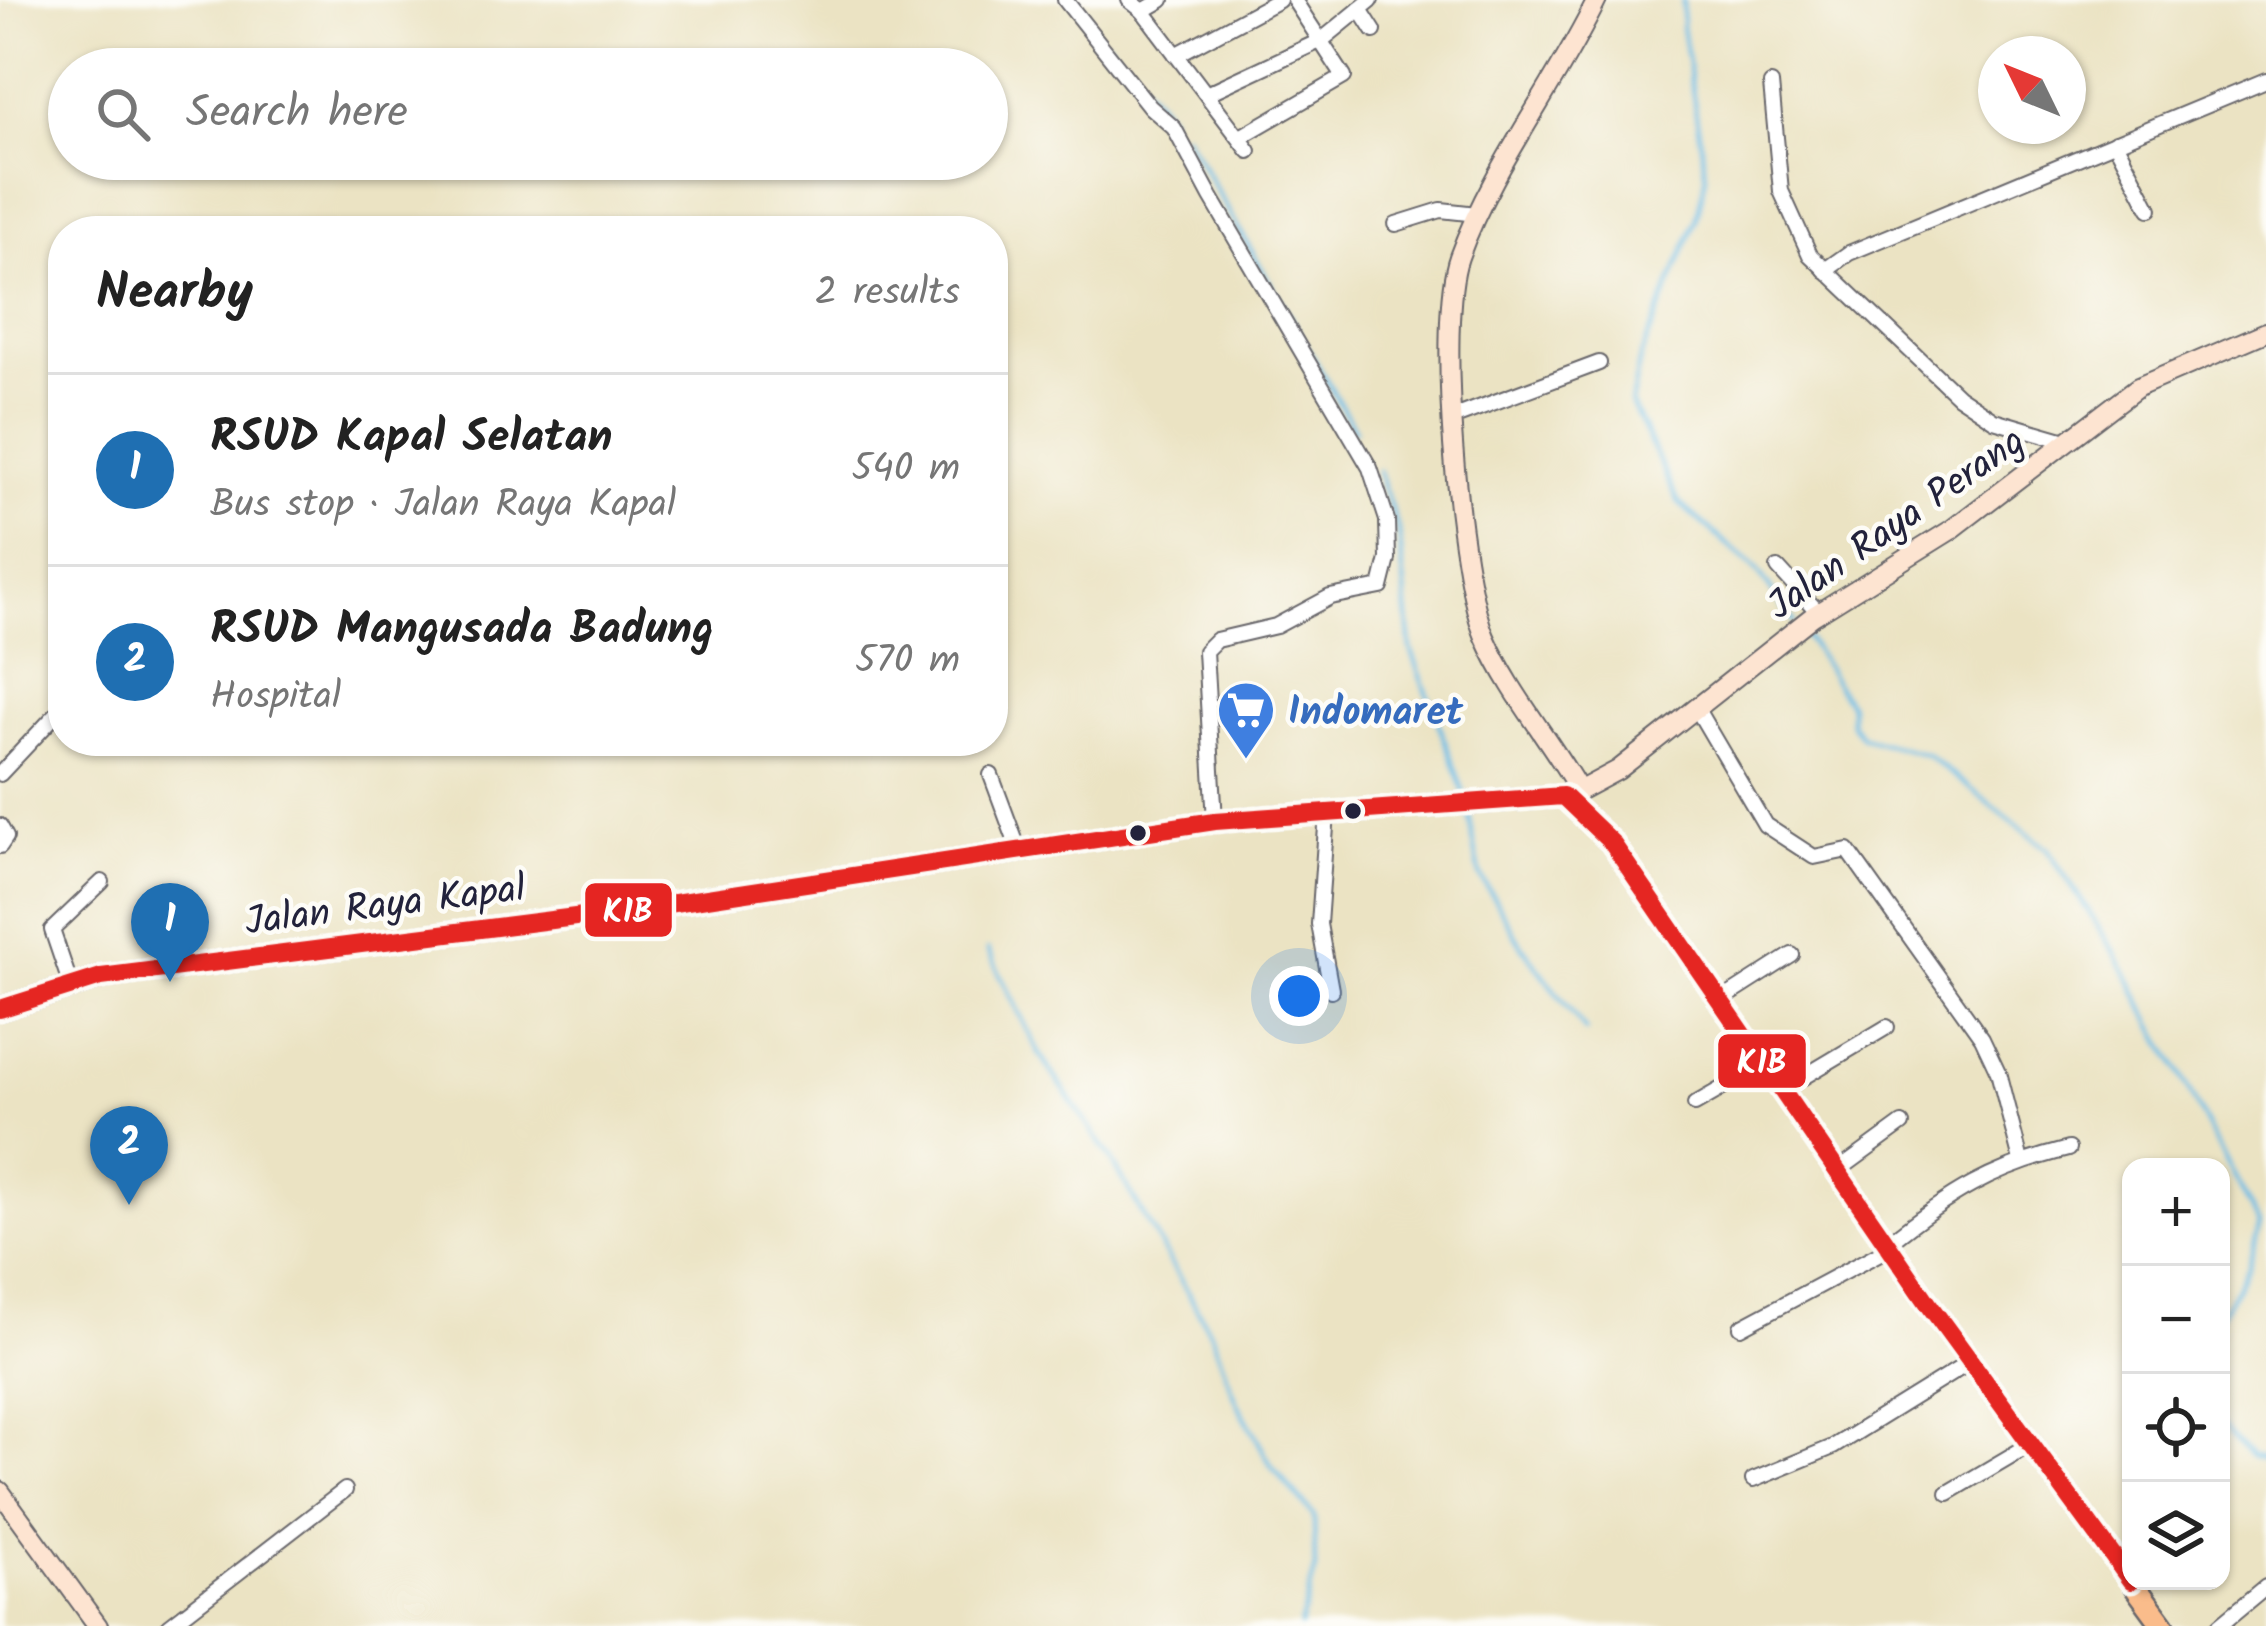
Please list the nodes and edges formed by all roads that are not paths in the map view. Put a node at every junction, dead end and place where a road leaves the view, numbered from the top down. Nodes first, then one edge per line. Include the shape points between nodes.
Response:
1 (1065, 0) edge
2 (1130, 0) edge
3 (1162, 0) edge
4 (1279, 0) edge
5 (1294, 0) edge
6 (1598, 0) edge
7 (1365, 4) edge
8 (1143, 11) junction
9 (1374, 31) dead end
10 (1322, 40) junction
11 (1176, 56) junction
12 (2266, 80) edge
13 (1771, 84) dead end
14 (1206, 94) junction
15 (2115, 142) junction
16 (2150, 208) dead end
17 (1477, 214) junction
18 (1396, 224) dead end
19 (1825, 270) junction
20 (2266, 332) edge
21 (1599, 363) dead end
22 (1453, 418) junction
23 (2066, 441) junction
24 (1778, 568) dead end
25 (1815, 614) junction
26 (1698, 711) junction
27 (48, 723) edge
28 (0, 774) edge
29 (992, 775) dead end
30 (1575, 797) junction
31 (1327, 813) junction
32 (1214, 821) junction
33 (0, 826) edge
34 (0, 846) edge
35 (1020, 853) junction
36 (102, 883) dead end
37 (1792, 955) dead end
38 (70, 983) junction
39 (1331, 990) dead end
40 (1720, 1001) junction
41 (0, 1009) edge
42 (1887, 1027) dead end
43 (1766, 1064) junction
44 (1784, 1088) junction
45 (1695, 1104) dead end
46 (1902, 1124) dead end
47 (2068, 1149) dead end
48 (2021, 1161) junction
49 (1839, 1170) junction
50 (1890, 1245) junction
51 (1741, 1328) dead end
52 (1970, 1362) junction
53 (2031, 1444) junction
54 (1753, 1480) dead end
55 (345, 1490) dead end
56 (0, 1491) edge
57 (1948, 1493) dead end
58 (2122, 1568) edge
59 (2266, 1587) edge
60 (2138, 1590) edge
61 (98, 1626) edge
62 (169, 1626) edge
63 (2164, 1626) edge
64 (2219, 1626) edge

1 - 32 street via 1190,150 1383,500 1388,559 1381,587 1330,597 1276,626 1209,645
2 - 8 street
3 - 8 street
4 - 11 street
5 - 10 street
6 - 17 main road
7 - 9 street
7 - 10 street
8 - 11 street
10 - 14 street
10 - 14 street via 1342,80 1245,144
11 - 14 street
12 - 15 street
13 - 19 street via 1781,190 1798,239
15 - 16 street
15 - 19 street
17 - 18 street via 1441,210
17 - 22 main road via 1453,283
19 - 23 street via 1958,396 1994,420
20 - 23 main road, Jalan Raya Perang via 2138,387
21 - 22 street
22 - 30 main road via 1469,578 1484,635
23 - 25 main road, Jalan Raya Perang via 1951,530
24 - 25 street
25 - 26 main road, Jalan Raya Perang
26 - 30 main road, Jalan Raya Perang
26 - 48 street via 1766,825 1814,857 1849,850 1928,955 1998,1072
27 - 28 street
29 - 35 street
30 - 31 highway, Jalan Raya Kapal
30 - 40 highway
31 - 32 highway, Jalan Raya Kapal
31 - 39 street via 1319,924
32 - 35 highway, Jalan Raya Kapal
33 - 34 street
35 - 38 highway, Jalan Raya Kapal
36 - 38 street via 52,929
37 - 40 street
38 - 41 highway, Jalan Raya Kapal
40 - 43 highway
42 - 44 street
43 - 44 highway
43 - 45 street
44 - 49 highway
46 - 49 street
47 - 48 street
48 - 50 street via 1962,1186
49 - 50 highway
50 - 51 street
50 - 52 highway
52 - 53 highway
52 - 54 street via 1833,1447
53 - 57 street
53 - 58 highway
55 - 62 street
56 - 61 main road
59 - 64 street
60 - 63 highway

